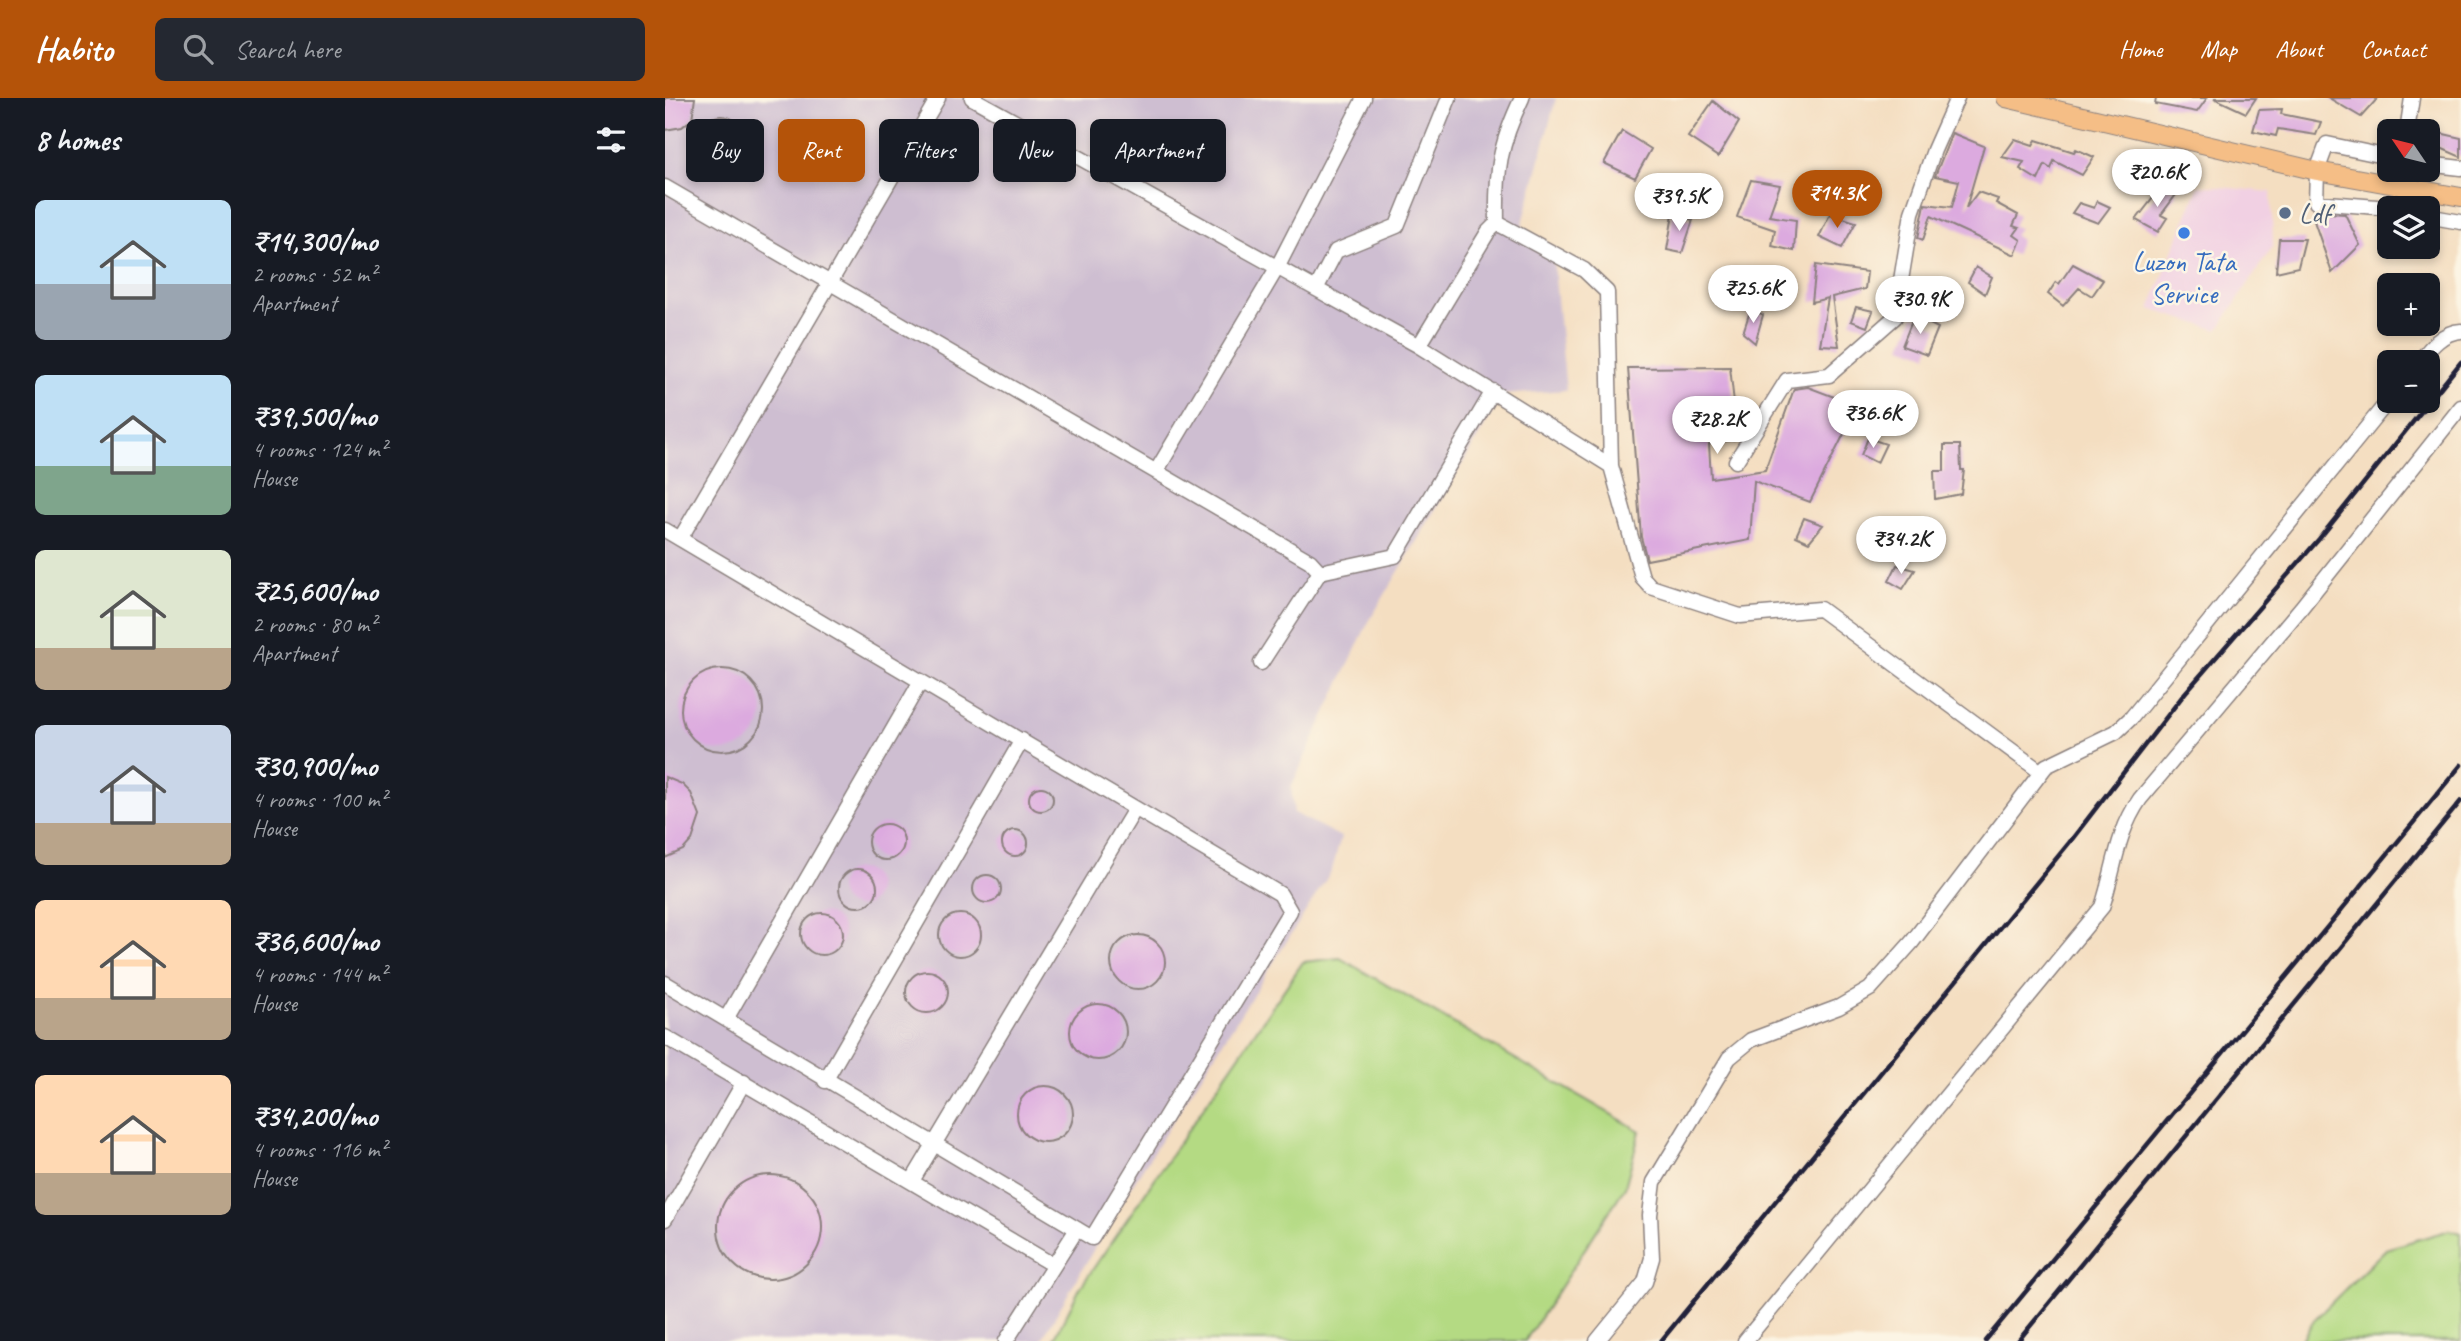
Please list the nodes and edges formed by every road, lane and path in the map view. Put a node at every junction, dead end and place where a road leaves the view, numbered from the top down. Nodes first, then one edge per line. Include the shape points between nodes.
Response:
1 (938, 98) edge
2 (972, 98) edge
3 (1364, 98) edge
4 (1449, 98) edge
5 (1522, 98) edge
6 (1957, 98) edge
7 (2006, 98) edge
8 (2411, 98) edge
9 (2408, 119) edge
10 (2377, 155) edge
11 (2440, 166) edge
12 (2461, 168) edge
13 (2317, 171) junction
14 (665, 187) edge
15 (2461, 197) edge
16 (2377, 207) edge
17 (2440, 218) edge
18 (2461, 222) edge
19 (1497, 223) junction
20 (1277, 268) junction
21 (831, 282) junction
22 (1316, 289) junction
23 (2461, 331) edge
24 (1419, 346) junction
25 (2431, 350) edge
26 (1493, 391) junction
27 (2461, 407) edge
28 (2378, 413) edge
29 (1736, 461) dead end
30 (1611, 466) junction
31 (1157, 470) junction
32 (665, 530) edge
33 (680, 539) junction
34 (1320, 572) junction
35 (1261, 663) dead end
36 (921, 681) junction
37 (1022, 740) junction
38 (2041, 772) junction
39 (1135, 808) junction
40 (665, 983) edge
41 (726, 1019) junction
42 (665, 1037) edge
43 (825, 1081) junction
44 (744, 1082) junction
45 (936, 1143) junction
46 (912, 1181) junction
47 (665, 1219) edge
48 (1077, 1229) junction
49 (1053, 1265) junction
50 (1006, 1341) edge
51 (1597, 1341) edge
52 (1745, 1341) edge

1 - 21 street
2 - 20 street
3 - 20 street
4 - 22 street via 1397,226 1336,251
5 - 19 street via 1509,124 1496,173
6 - 29 street via 1912,213 1895,317 1829,375 1787,380
7 - 13 main road
8 - 9 street
10 - 13 street via 2327,144
11 - 12 street
13 - 15 main road
13 - 16 street via 2316,202
14 - 21 street
17 - 18 street
19 - 24 street
19 - 30 street via 1584,270 1607,292
20 - 22 street
20 - 31 street
21 - 31 street
21 - 33 street
22 - 24 street
23 - 25 street via 2444,336
24 - 26 street
26 - 30 street
26 - 34 street via 1395,556
27 - 52 street via 2140,799 2119,836 2102,907
28 - 38 street via 2131,717 2116,732
30 - 38 street via 1642,577 1651,587 1741,616 1820,609
31 - 34 street via 1310,561
32 - 33 street
33 - 36 street
34 - 35 street
36 - 37 street
36 - 41 street
37 - 39 street
37 - 43 street
38 - 51 street via 1882,978 1839,1007 1766,1033 1741,1046 1730,1058 1654,1182 1652,1258 1645,1282
39 - 45 street
39 - 48 street via 1280,894 1290,911 1092,1238
40 - 41 street
41 - 43 street
42 - 44 street
43 - 45 street
44 - 46 street
44 - 47 street
45 - 46 street
45 - 48 street
46 - 49 street
48 - 49 street
49 - 50 street

